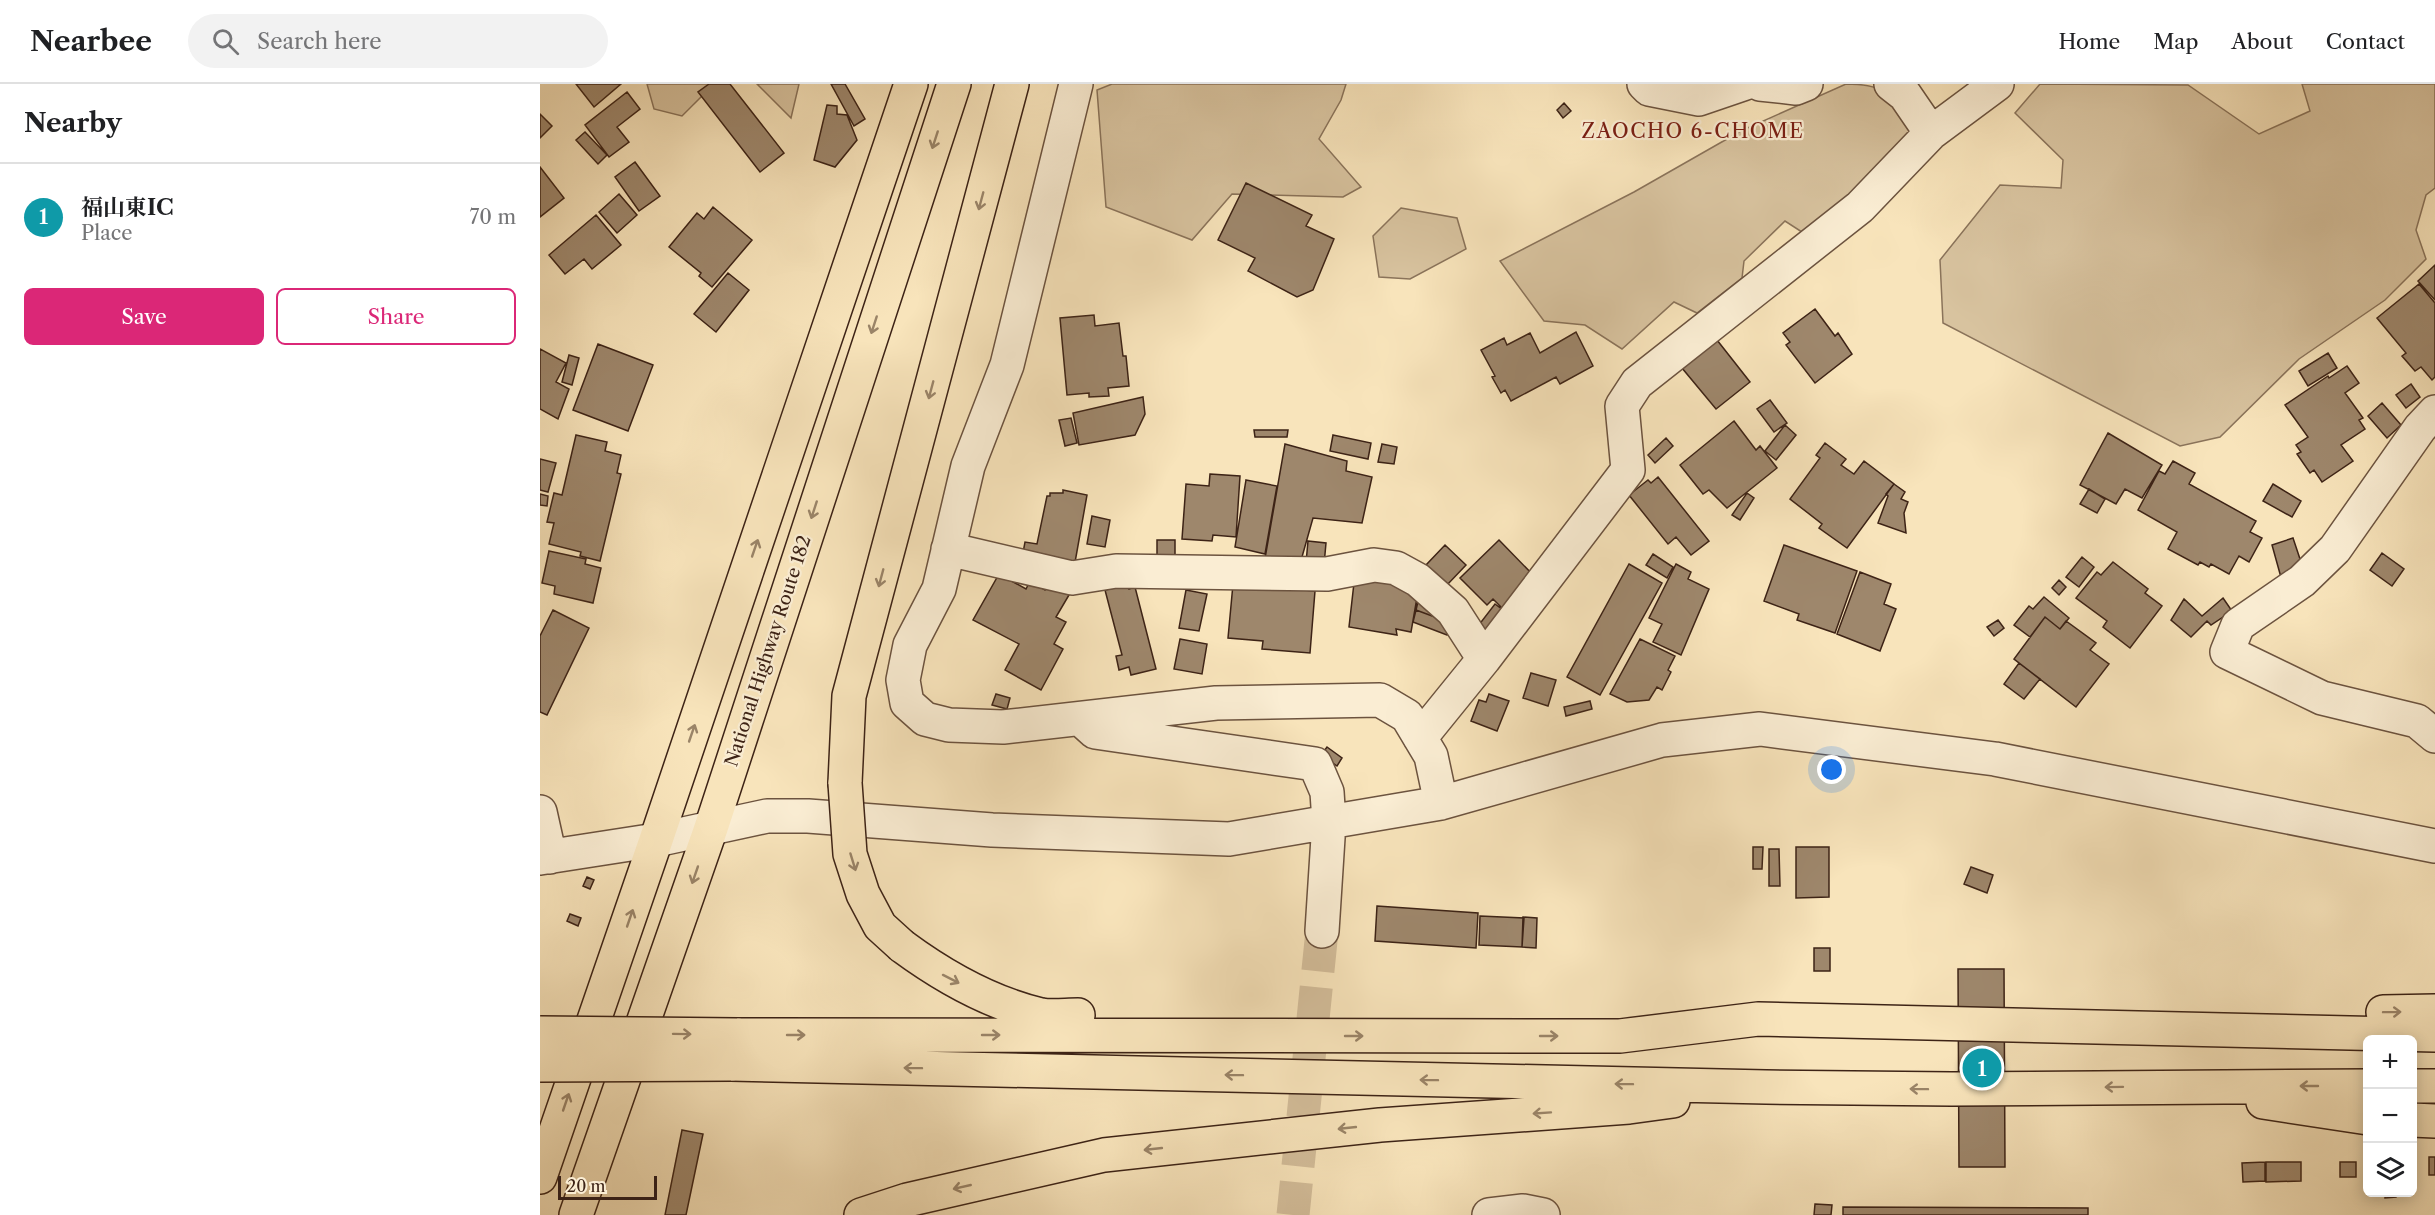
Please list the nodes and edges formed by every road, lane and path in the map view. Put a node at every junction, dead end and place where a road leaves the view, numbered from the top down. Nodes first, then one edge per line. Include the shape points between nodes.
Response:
1 (911, 84) edge
2 (954, 84) edge
3 (1012, 84) edge
4 (1076, 84) edge
5 (1644, 84) edge
6 (1743, 84) edge
7 (1760, 84) edge
8 (1806, 84) edge
9 (1891, 84) edge
10 (1997, 84) edge
11 (1931, 133) junction
12 (2435, 412) edge
13 (948, 549) junction
14 (1484, 659) junction
15 (1080, 718) junction
16 (2435, 736) edge
17 (1420, 738) junction
18 (1441, 803) junction
19 (540, 812) edge
20 (1329, 822) junction
21 (711, 828) junction
22 (656, 840) junction
23 (2435, 846) edge
24 (545, 858) edge
25 (1322, 931) tunnel mouth
26 (2435, 1011) edge
27 (1758, 1019) junction
28 (2166, 1028) junction
29 (540, 1033) edge
30 (2435, 1035) edge
31 (734, 1050) junction
32 (540, 1065) edge
33 (2170, 1086) junction
34 (2363, 1086) edge
35 (2417, 1086) edge
36 (2435, 1086) edge
37 (1766, 1087) junction
38 (2363, 1117) edge
39 (2417, 1120) edge
40 (2435, 1121) edge
41 (540, 1177) edge
42 (576, 1215) edge
43 (861, 1215) edge
44 (1490, 1215) edge
45 (1543, 1215) edge

22 -> 1 highway
2 -> 21 highway, National Highway Route 182
3 -> 27 highway, bridge via 849,696 845,783 850,854 863,894 880,926 939,973 977,992 1043,1016 1616,1014
4 - 13 street via 1007,365 968,466
5 - 6 street via 1648,89 1699,99
7 - 8 street via 1796,88
9 - 11 street via 1905,95
10 - 11 street
11 - 14 street via 1860,207 1637,383 1622,406 1628,470
12 - 16 street via 2335,549 2302,581 2238,625 2227,652 2322,698 2417,721
13 - 14 street via 1072,578 1116,571 1327,574 1374,565 1396,568 1418,580 1453,611
13 - 15 street via 939,589 910,645 903,680 907,703 925,719 949,725 1003,727
14 - 17 street
15 - 17 street via 1216,703 1380,700 1407,716
15 - 20 street via 1095,732 1315,764 1327,792
17 - 18 street via 1431,756
18 - 20 street
18 - 23 street via 1662,740 1760,729 1995,759
19 - 24 street
20 - 21 street via 1228,839 992,831 808,816 767,816
20 - 25 street
21 - 22 street
21 -> 42 highway, National Highway Route 182
22 - 24 street
41 -> 22 highway
28 -> 26 highway via 2349,1013
27 - 28 highway
31 -> 27 highway via 1620,1036
28 - 30 highway
29 -> 31 highway, bridge
31 - 32 highway, bridge
37 -> 31 highway
34 -> 33 highway
33 -> 37 highway
33 - 38 highway
35 - 36 highway
37 -> 43 highway via 1629,1107 1380,1125 1104,1155 907,1200
39 - 40 highway
44 - 45 street via 1523,1211

